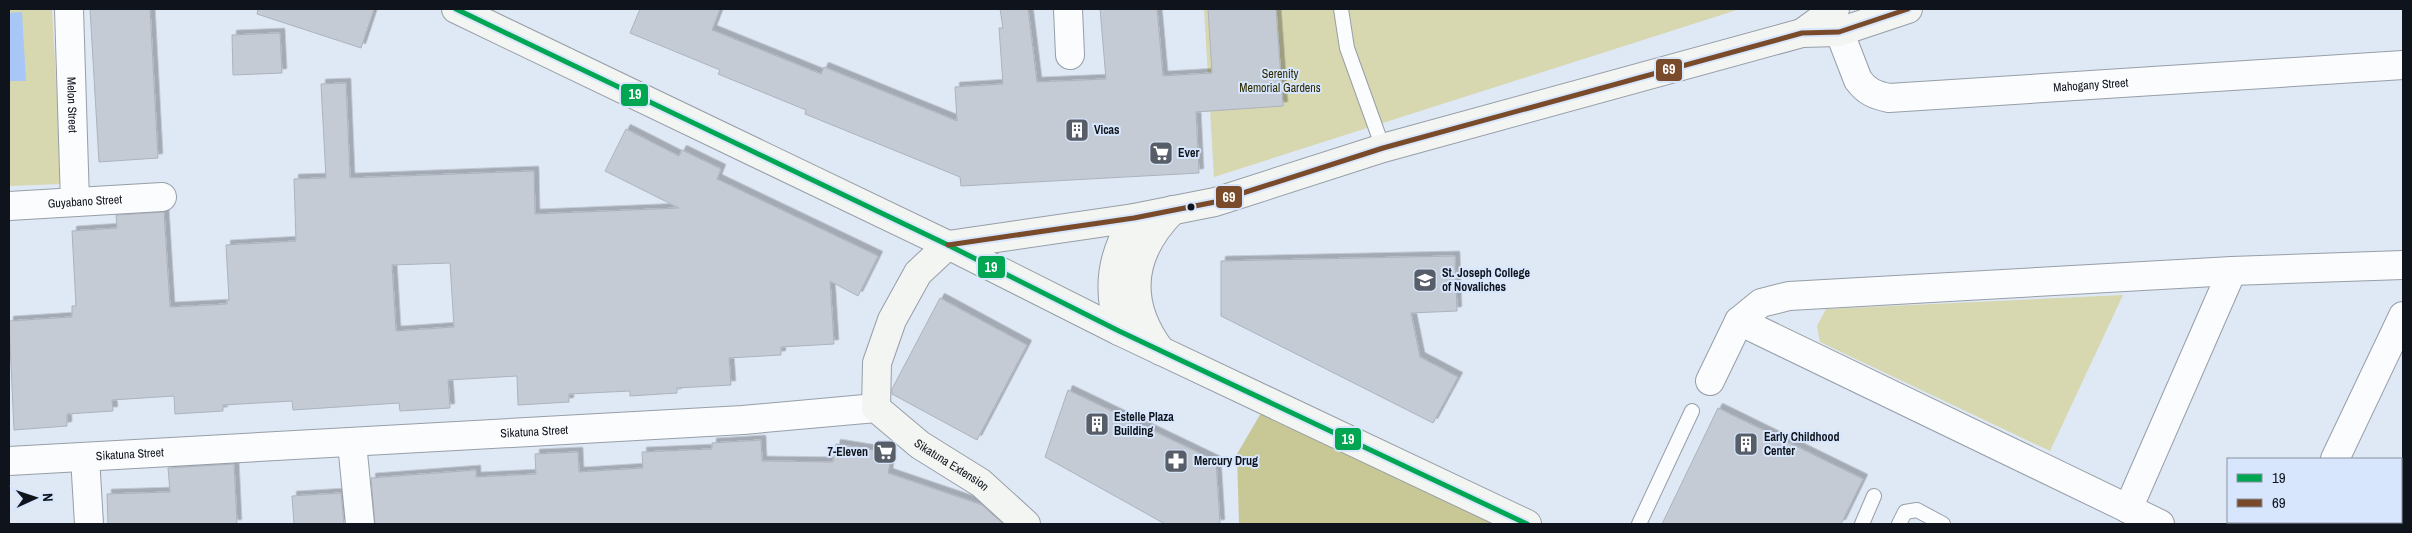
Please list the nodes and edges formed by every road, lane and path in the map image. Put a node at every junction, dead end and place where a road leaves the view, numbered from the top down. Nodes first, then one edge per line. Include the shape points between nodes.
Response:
1 (69, 9) edge
2 (456, 9) edge
3 (1068, 9) edge
4 (1342, 9) edge
5 (1908, 9) edge
6 (1835, 17) edge
7 (1070, 55) dead end
8 (2403, 65) edge
9 (1383, 148) junction
10 (162, 197) dead end
11 (75, 202) junction
12 (9, 206) edge
13 (1173, 210) junction
14 (1134, 218) junction
15 (948, 245) junction
16 (2403, 266) edge
17 (2232, 271) junction
18 (2403, 316) edge
19 (1739, 321) junction
20 (1119, 331) junction
21 (1161, 351) junction
22 (1710, 382) dead end
23 (876, 408) junction
24 (1692, 411) dead end
25 (352, 443) junction
26 (85, 457) junction
27 (2335, 458) edge
28 (9, 461) edge
29 (1874, 496) dead end
30 (2128, 509) junction
31 (89, 524) edge
32 (360, 524) edge
33 (1026, 524) edge
34 (1527, 524) edge
35 (1639, 524) edge
36 (1862, 524) edge
37 (1900, 524) edge
38 (1943, 524) edge
39 (2160, 524) edge

1 - 11 street, Melon Street
2 - 15 main road
3 - 7 street
4 - 9 lane via 1347,48
5 - 6 main road
6 - 8 street, Mahogany Street via 1858,80 1866,90 1889,98
6 - 9 main road via 1802,33
9 - 13 main road via 1216,202
10 - 11 street, Guyabano Street
11 - 12 street, Guyabano Street
13 - 14 main road
13 - 21 main road via 1146,244 1136,285 1142,320
14 - 15 main road
14 - 20 main road via 1117,252 1113,270 1112,297
15 - 20 main road
15 - 23 main road via 918,273 892,320 877,363
16 - 17 street
17 - 19 street via 1789,296 1761,303
17 - 30 street
18 - 27 street
19 - 22 street
19 - 30 street
20 - 21 main road
21 - 34 main road
23 - 25 street, Sikatuna Street via 743,420
23 - 33 main road, Sikatuna Extension via 920,445 981,483
24 - 35 lane
25 - 26 street, Sikatuna Street
25 - 32 street
26 - 28 street, Sikatuna Street
26 - 31 street
29 - 36 lane
30 - 39 street
37 - 38 lane via 1905,512 1917,510

